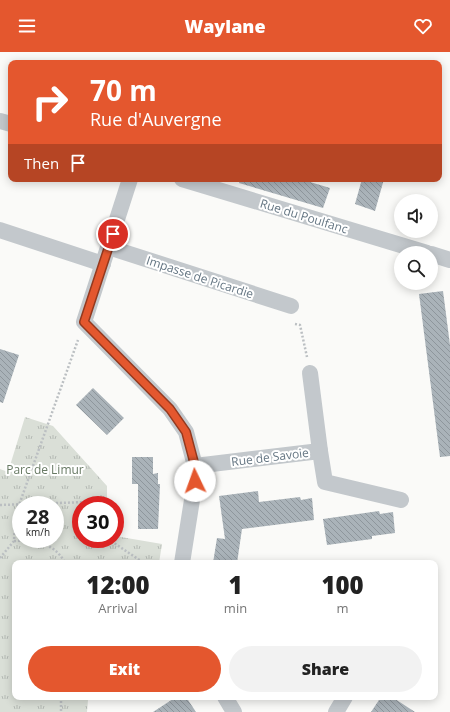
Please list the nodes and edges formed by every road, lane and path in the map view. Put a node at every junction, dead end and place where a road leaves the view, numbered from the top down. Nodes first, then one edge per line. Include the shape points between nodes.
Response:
1 (129, 182) edge
2 (192, 182) edge
3 (0, 230) edge
4 (404, 246) edge
5 (108, 248) junction
6 (438, 256) edge
7 (450, 260) edge
8 (103, 264) junction
9 (291, 306) joint
10 (84, 322) junction
11 (310, 373) joint
12 (320, 451) junction
13 (195, 466) junction
14 (22, 496) edge
15 (401, 500) dead end
16 (0, 505) edge
17 (12, 505) edge
18 (12, 543) edge
19 (53, 548) edge
20 (122, 548) edge
21 (0, 558) edge
22 (64, 560) edge
23 (140, 560) edge
24 (182, 560) edge
25 (61, 700) edge
26 (227, 700) edge
27 (343, 700) edge
28 (61, 712) edge
29 (234, 712) edge
30 (336, 712) edge

1 - 5 street
2 - 4 street, Rue du Poulfanc
3 - 8 street
5 - 8 street
5 - 9 street, Impasse de Picardie
6 - 7 street
8 - 10 street
9 - 11 path via 290,322 300,326
10 - 13 street via 170,409 186,432
10 - 14 path
11 - 12 street, Rue de Savoie
12 - 13 street, Rue de Savoie
12 - 15 street, Rue de Savoie via 325,482
13 - 24 street
16 - 17 path
18 - 21 path
19 - 22 path via 61,554
20 - 23 path
25 - 28 path
26 - 29 street
27 - 30 street

